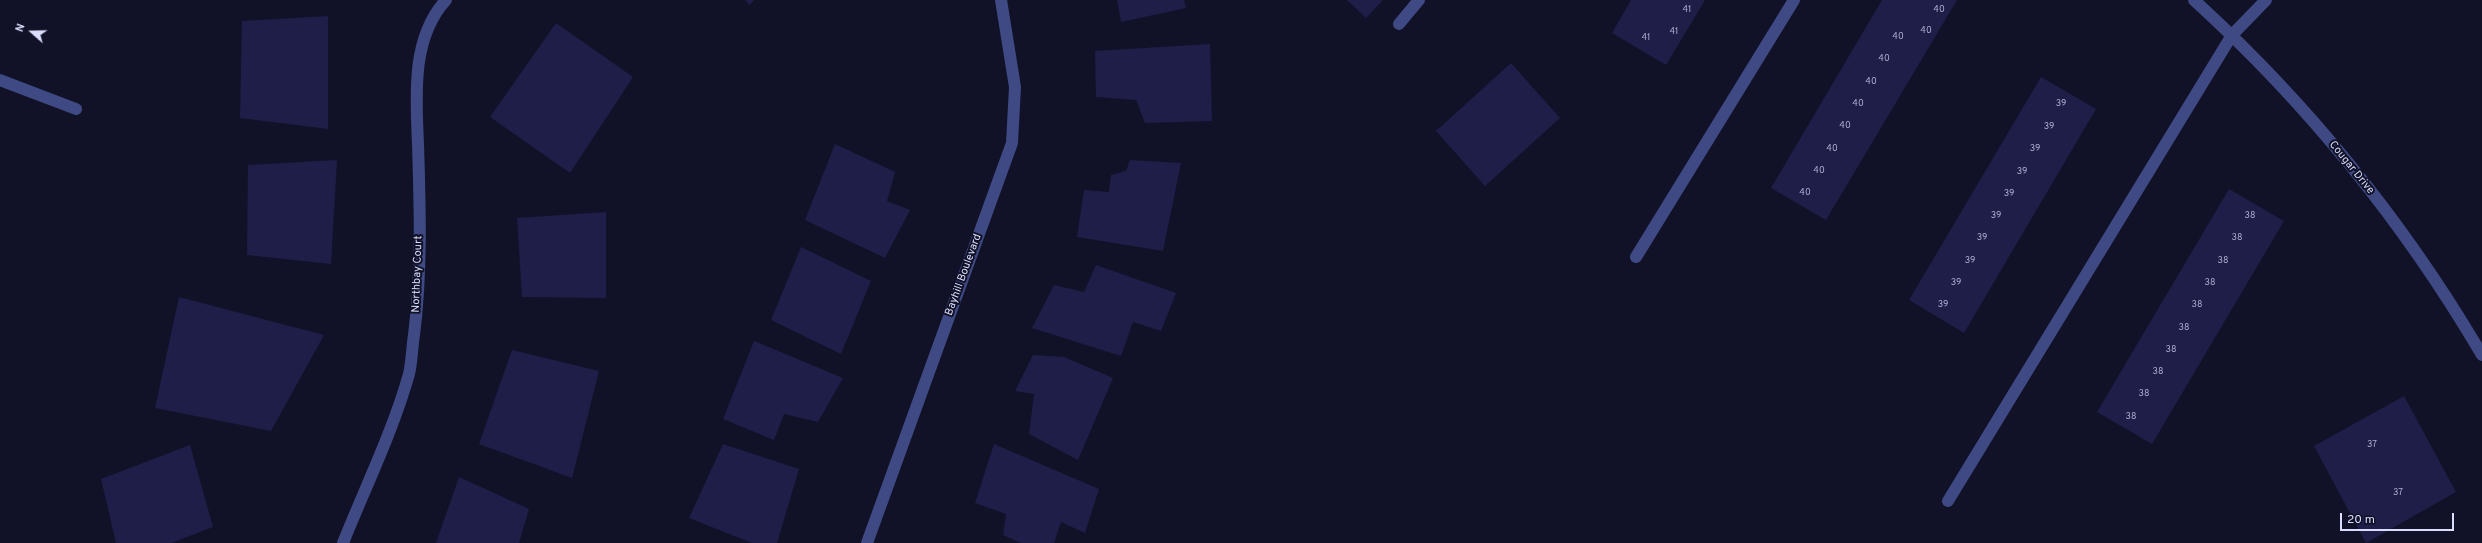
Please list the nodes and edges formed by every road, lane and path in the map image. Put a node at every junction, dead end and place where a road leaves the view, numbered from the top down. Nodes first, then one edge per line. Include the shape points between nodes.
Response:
1 (446, 0) edge
2 (1001, 0) edge
3 (1419, 0) edge
4 (1794, 0) edge
5 (2194, 0) edge
6 (2266, 0) edge
7 (1399, 24) dead end
8 (2232, 35) junction
9 (0, 80) edge
10 (76, 109) dead end
11 (1636, 257) dead end
12 (2482, 355) edge
13 (1948, 501) dead end
14 (343, 543) edge
15 (867, 543) edge

1 - 14 street, Northbay Court via 422,44 416,91 420,195 419,298 409,373
2 - 15 street, Bayhill Boulevard via 1015,87 1012,143
3 - 7 street
4 - 11 street
5 - 8 street, Cougar Drive
6 - 8 street
8 - 12 street, Cougar Drive via 2320,129 2398,227 2454,308
8 - 13 street
9 - 10 street

